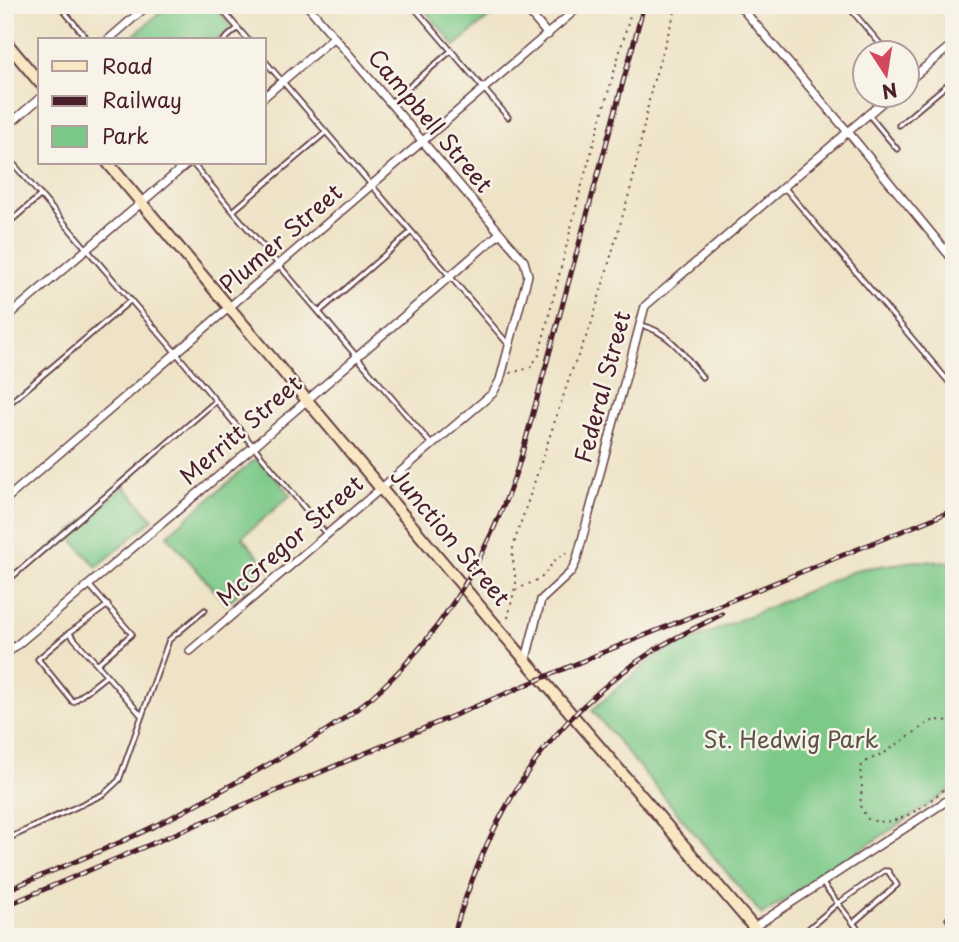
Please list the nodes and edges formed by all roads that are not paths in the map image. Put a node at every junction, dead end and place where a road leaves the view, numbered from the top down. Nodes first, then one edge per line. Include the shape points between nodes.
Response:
1 (59, 5) edge
2 (148, 5) edge
3 (218, 5) edge
4 (307, 5) edge
5 (412, 5) edge
6 (523, 5) edge
7 (581, 5) edge
8 (739, 5) edge
9 (847, 5) edge
10 (238, 28) junction
11 (548, 34) junction
12 (334, 37) junction
13 (86, 38) edge
14 (109, 38) edge
15 (226, 38) edge
16 (246, 38) edge
17 (875, 38) edge
18 (5, 41) edge
19 (954, 43) edge
20 (451, 51) junction
21 (266, 62) edge
22 (920, 70) edge
23 (954, 79) edge
24 (38, 81) edge
25 (282, 81) junction
26 (484, 89) junction
27 (266, 95) edge
28 (38, 100) edge
29 (389, 103) junction
30 (877, 108) edge
31 (869, 115) junction
32 (508, 117) dead end
33 (899, 125) dead end
34 (5, 128) edge
35 (326, 132) junction
36 (848, 132) junction
37 (422, 142) junction
38 (897, 149) dead end
39 (5, 154) edge
40 (109, 164) edge
41 (189, 164) edge
42 (191, 164) edge
43 (372, 186) junction
44 (783, 187) junction
45 (41, 195) junction
46 (142, 203) junction
47 (233, 212) junction
48 (5, 226) edge
49 (411, 232) junction
50 (500, 233) junction
51 (87, 249) junction
52 (524, 261) joint
53 (954, 261) edge
54 (279, 265) junction
55 (449, 277) junction
56 (131, 300) junction
57 (230, 308) junction
58 (319, 312) junction
59 (5, 319) edge
60 (639, 325) junction
61 (510, 346) junction
62 (177, 354) junction
63 (357, 356) junction
64 (702, 377) dead end
65 (954, 388) edge
66 (307, 399) junction
67 (216, 401) junction
68 (5, 407) edge
69 (432, 445) junction
70 (253, 447) junction
71 (382, 488) junction
72 (5, 500) edge
73 (327, 535) junction
74 (5, 583) edge
75 (89, 585) junction
76 (108, 605) junction
77 (205, 610) dead end
78 (69, 633) junction
79 (190, 650) dead end
80 (5, 655) edge
81 (526, 659) junction
82 (97, 664) junction
83 (106, 676) junction
84 (141, 716) junction
85 (954, 796) edge
86 (5, 840) edge
87 (821, 883) junction
88 (837, 904) junction
89 (948, 919) dead end
90 (853, 923) junction
91 (754, 927) junction
92 (954, 928) edge
93 (762, 937) edge
94 (799, 937) edge
95 (864, 937) edge

1 - 13 lane
2 - 14 street
3 - 10 lane
4 - 12 street, Campbell Street
5 - 20 lane
6 - 11 street
7 - 11 street, Plumer Street
8 - 36 street
9 - 17 lane
10 - 15 lane
10 - 16 lane
11 - 26 street, Plumer Street
12 - 25 street
12 - 29 street, Campbell Street
18 - 24 street
19 - 22 street
20 - 26 lane
20 - 29 lane
21 - 25 lane
23 - 33 lane
25 - 27 street
25 - 35 lane
26 - 32 lane
26 - 37 street, Plumer Street
28 - 34 street
29 - 37 street, Campbell Street
30 - 31 street, Federal Street
31 - 36 street, Federal Street
31 - 38 lane
35 - 43 lane
35 - 47 lane
36 - 44 street, Federal Street
36 - 53 street
37 - 43 street, Plumer Street
37 - 50 street, Campbell Street
39 - 45 lane
40 - 46 street, Junction Street
41 - 46 street
42 - 47 lane
43 - 49 lane
43 - 54 street, Plumer Street
44 - 60 street, Federal Street via 656,294 645,306
44 - 65 lane
45 - 48 lane
45 - 51 lane
46 - 51 street
46 - 57 street, Junction Street
47 - 54 lane
49 - 55 lane
49 - 58 lane
50 - 52 street, Campbell Street
50 - 55 street, Merritt Street
51 - 56 lane
51 - 59 street
52 - 61 street, McGregor Street via 528,275
54 - 57 street, Plumer Street
54 - 58 lane
55 - 61 lane
55 - 63 street, Merritt Street
56 - 62 lane
56 - 68 lane
57 - 62 street, Plumer Street
57 - 66 street, Junction Street
58 - 63 lane
60 - 64 lane via 673,341
60 - 81 street, Federal Street via 580,546 571,572 541,600
61 - 69 street, McGregor Street via 493,393
62 - 67 lane
62 - 72 street, Plumer Street
63 - 66 street, Merritt Street
63 - 69 lane
66 - 70 street, Merritt Street
66 - 71 street, Junction Street
67 - 70 lane
67 - 74 lane
69 - 71 street, McGregor Street
70 - 73 lane
70 - 75 street, Merritt Street
71 - 73 street, McGregor Street
71 - 81 street, Junction Street
73 - 79 street, McGregor Street
75 - 76 lane
75 - 80 street, Merritt Street
76 - 78 lane
76 - 82 lane via 132,634
77 - 84 lane via 169,640
78 - 82 lane
78 - 83 lane via 38,659 74,702
81 - 91 street, Junction Street
82 - 83 lane
83 - 84 lane
84 - 86 lane via 118,780 104,794
85 - 87 street
87 - 88 lane
87 - 91 street
88 - 90 lane
88 - 90 lane via 884,871 897,881
88 - 94 lane
89 - 92 lane
90 - 95 lane
91 - 93 street, Junction Street

